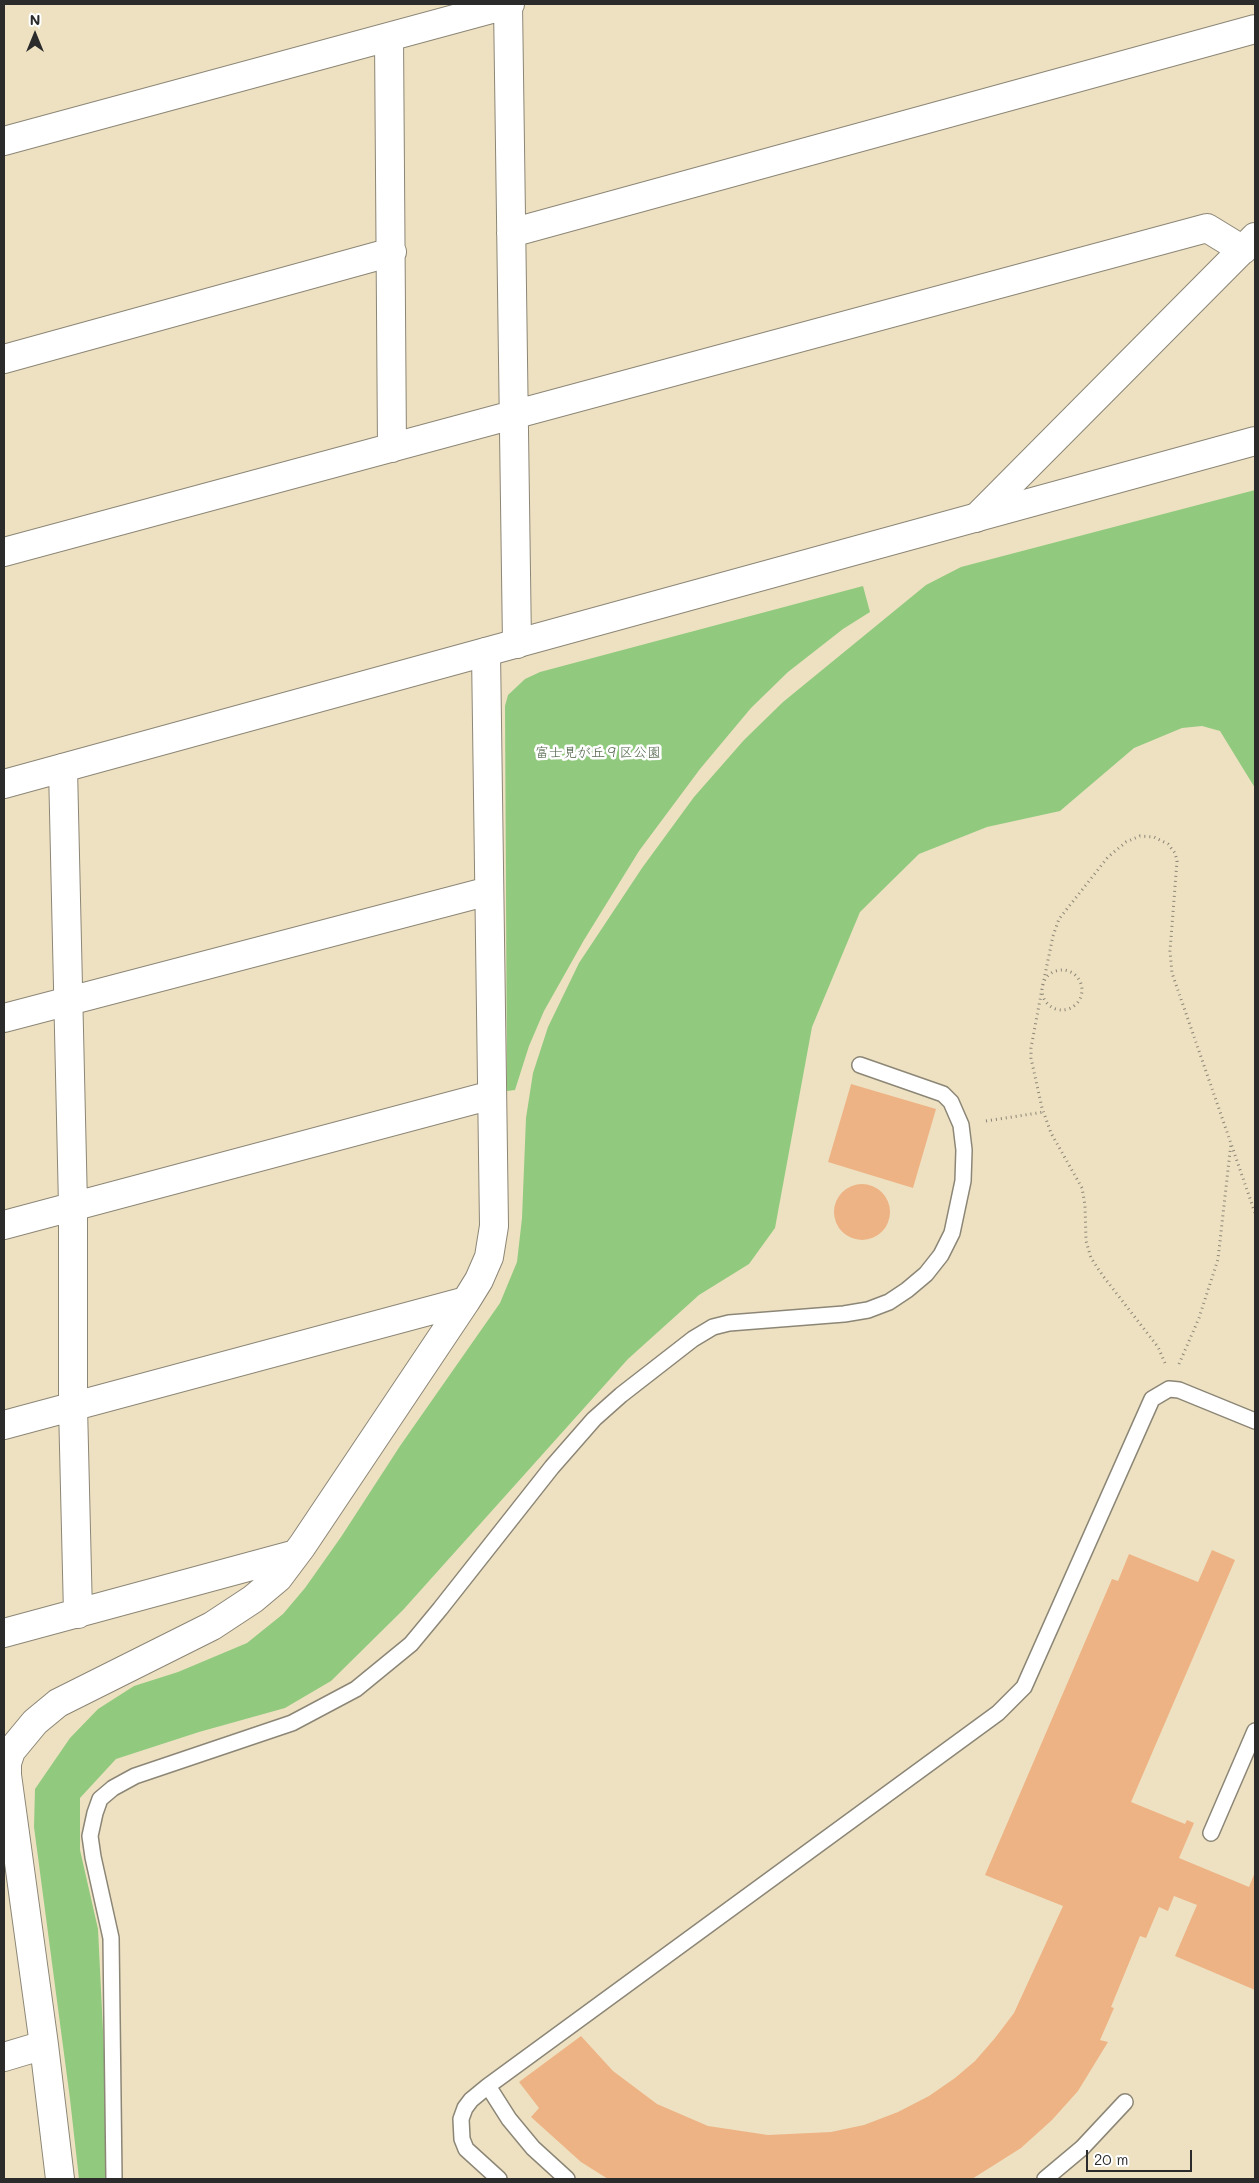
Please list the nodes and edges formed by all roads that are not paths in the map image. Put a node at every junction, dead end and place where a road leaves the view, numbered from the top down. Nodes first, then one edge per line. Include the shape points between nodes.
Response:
1 (509, 4) edge
2 (1255, 29) edge
3 (389, 37) junction
4 (4, 141) edge
5 (511, 233) junction
6 (1249, 244) edge
7 (392, 252) junction
8 (4, 359) edge
9 (514, 414) junction
10 (1255, 441) edge
11 (392, 448) junction
12 (976, 518) junction
13 (4, 552) edge
14 (517, 644) junction
15 (486, 652) junction
16 (63, 768) junction
17 (4, 784) edge
18 (489, 891) junction
19 (67, 1001) junction
20 (4, 1018) edge
21 (860, 1065) dead end
22 (492, 1095) junction
23 (73, 1206) junction
24 (4, 1225) edge
25 (466, 1301) junction
26 (73, 1406) junction
27 (1255, 1421) edge
28 (4, 1425) edge
29 (296, 1554) junction
30 (78, 1614) junction
31 (4, 1634) edge
32 (1255, 1732) edge
33 (1212, 1833) dead end
34 (10, 1851) edge
35 (44, 2045) junction
36 (4, 2057) edge
37 (488, 2086) junction
38 (1125, 2102) dead end
39 (60, 2179) edge
40 (114, 2179) edge
41 (498, 2179) edge
42 (567, 2179) edge
43 (1045, 2179) edge

1 - 3 street
1 - 5 street
2 - 5 street
3 - 4 street
3 - 7 street
5 - 9 street
6 - 9 street via 1207,228
6 - 12 street
7 - 8 street
7 - 11 street
9 - 11 street
9 - 14 street
10 - 12 street
11 - 13 street
12 - 14 street
14 - 15 street
15 - 16 street
15 - 18 street
16 - 17 street
16 - 19 street
18 - 19 street
18 - 22 street
19 - 20 street
19 - 23 street
21 - 40 lane via 943,1094 951,1102 961,1125 964,1181 952,1233 926,1274 889,1302 868,1310 729,1323 713,1327 693,1339 594,1419 416,1637 386,1666 356,1689 292,1723 135,1776 100,1799 90,1836 111,1938
22 - 23 street
22 - 25 street via 492,1245 479,1280
23 - 24 street
23 - 26 street
25 - 26 street
25 - 29 street
26 - 28 street
26 - 30 street
27 - 37 lane via 1192,1394 1169,1388 1152,1399 1024,1687 1014,1699
29 - 30 street
29 - 34 street via 269,1586 234,1614 75,1694 34,1722 11,1751 7,1763
30 - 31 street
32 - 33 lane
34 - 35 street
35 - 36 street
35 - 39 street
37 - 41 lane via 465,2108 460,2129 466,2149
37 - 42 lane via 533,2148
38 - 43 lane via 1082,2148

